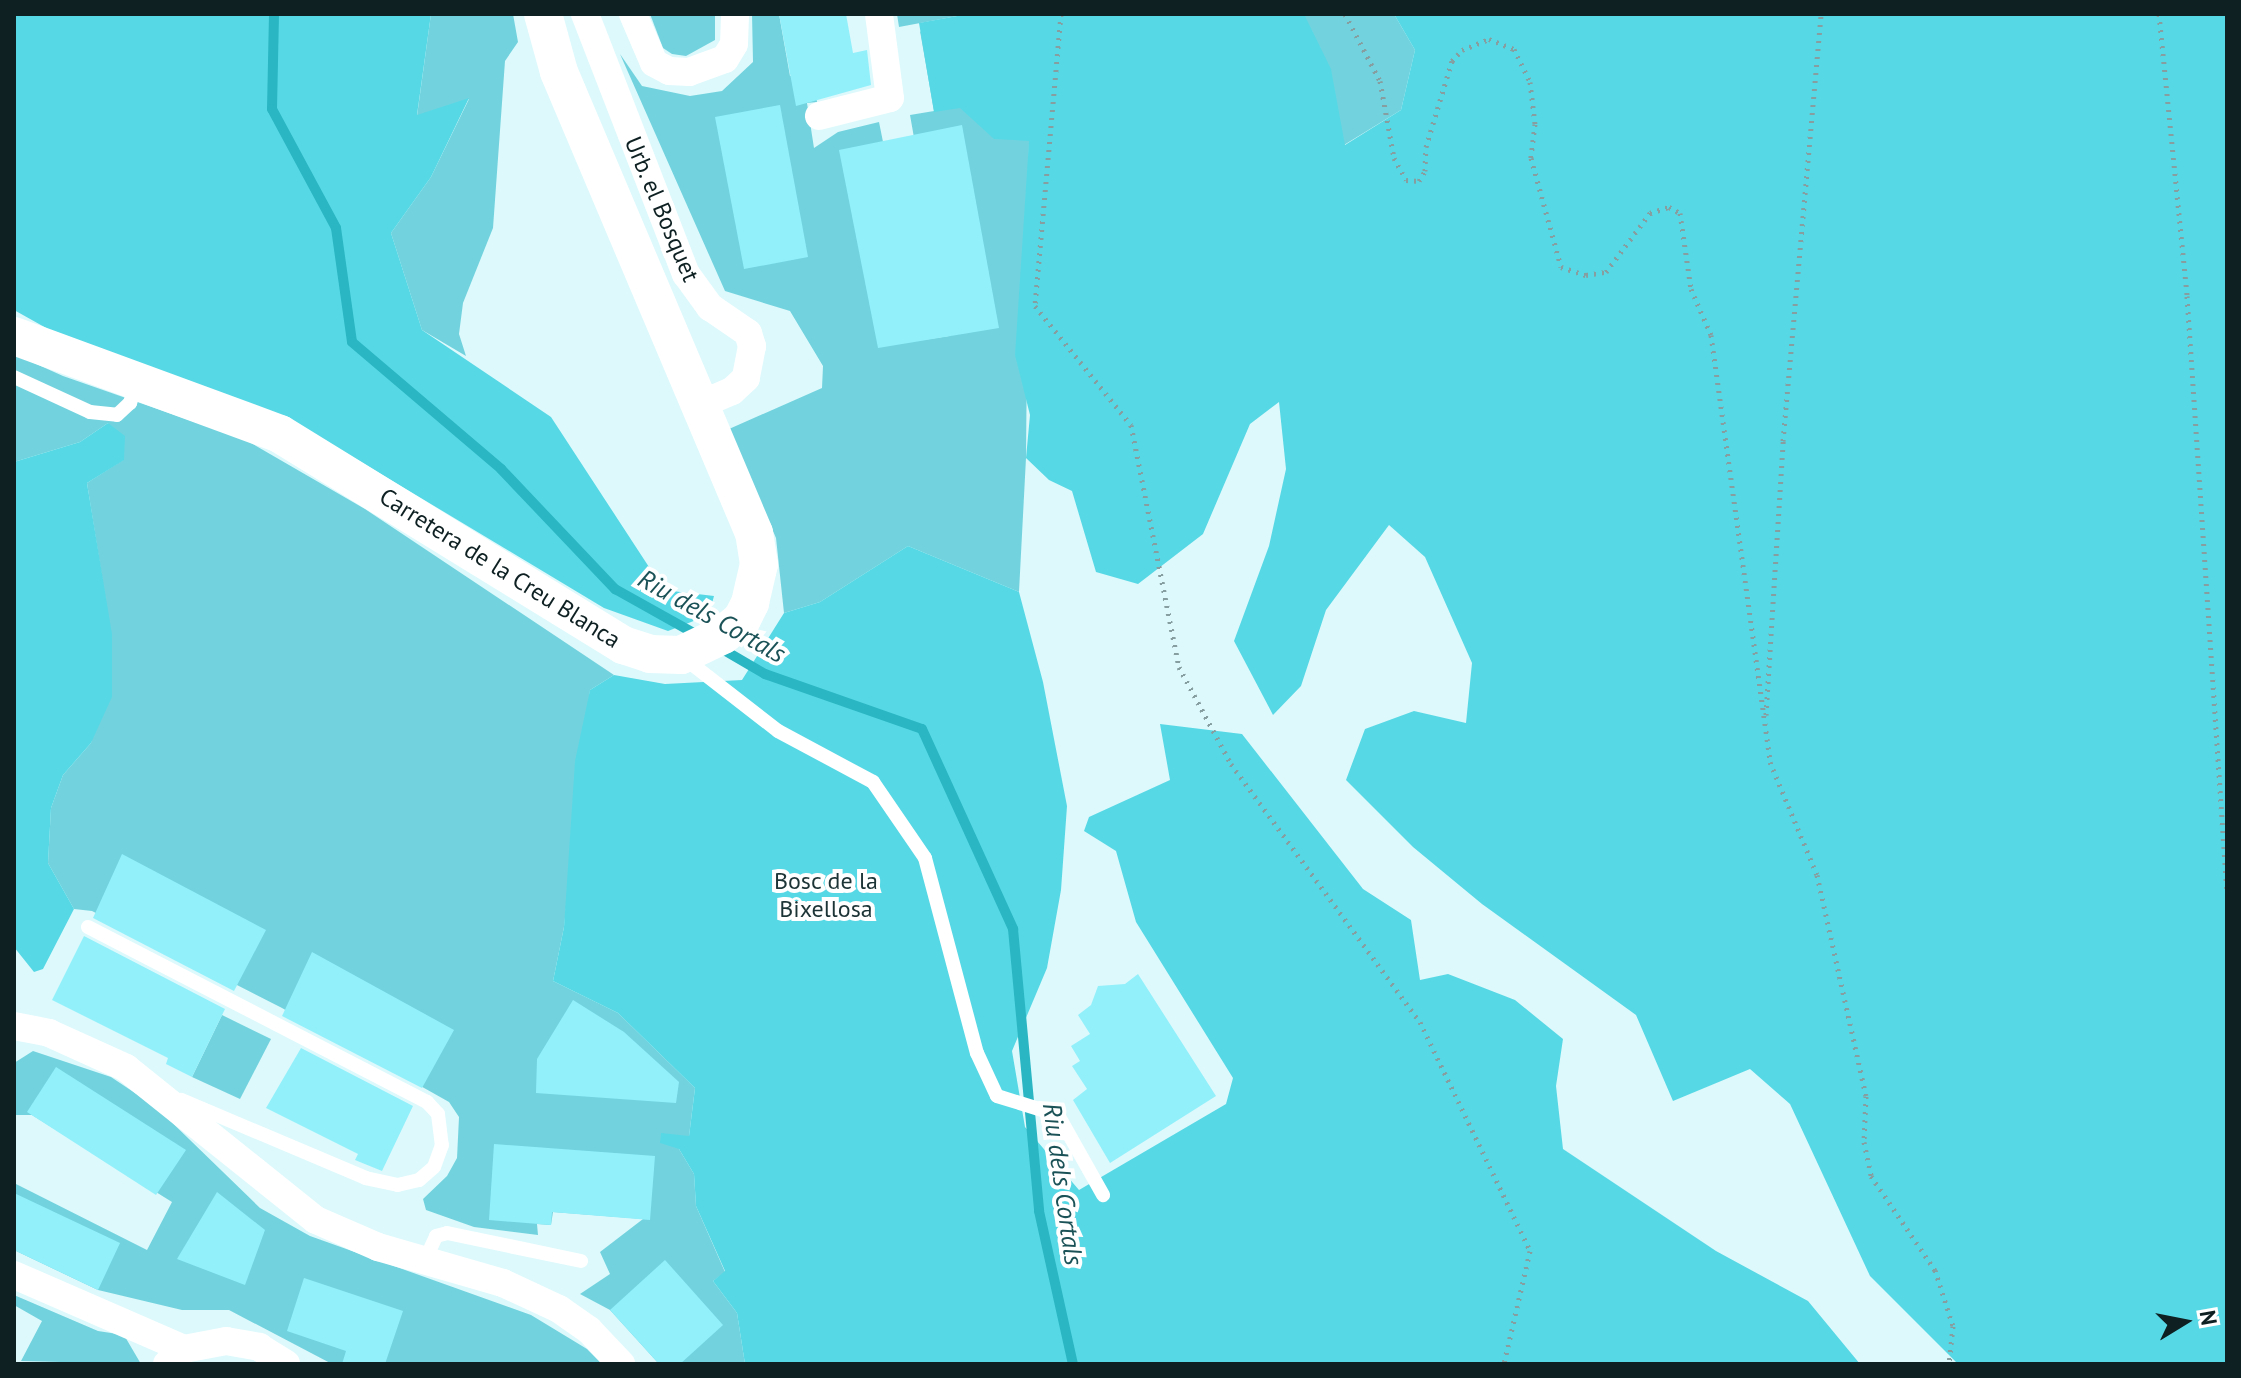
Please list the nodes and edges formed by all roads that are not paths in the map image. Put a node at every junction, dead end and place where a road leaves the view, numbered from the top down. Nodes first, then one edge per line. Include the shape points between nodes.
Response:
1 (543, 14) edge
2 (585, 14) edge
3 (633, 14) edge
4 (735, 14) edge
5 (879, 14) edge
6 (819, 116) dead end
7 (14, 336) edge
8 (14, 377) edge
9 (137, 381) junction
10 (699, 405) junction
11 (681, 655) junction
12 (88, 927) dead end
13 (14, 1026) edge
14 (165, 1095) junction
15 (1103, 1195) dead end
16 (425, 1260) junction
17 (581, 1261) dead end
18 (14, 1275) edge
19 (176, 1356) edge
20 (286, 1364) edge
21 (621, 1364) edge

1 - 10 main road via 559,72
2 - 10 street, Urb. el Bosquet via 686,274 710,307 748,333 752,346 746,378 732,391
3 - 4 street via 654,63 669,71 689,72 725,59 734,44
5 - 6 street via 890,98
7 - 9 main road, Carretera de la Creu Blanca
8 - 9 lane via 90,412 117,415 130,403
9 - 11 main road, Carretera de la Creu Blanca via 227,410 321,456 623,645 650,654
10 - 11 main road via 754,533 759,564 742,619 723,635
11 - 15 lane via 778,731 873,782 925,858 977,1053 997,1096 1058,1115
12 - 14 lane via 427,1102 438,1114 442,1145 434,1167 419,1180 398,1185 366,1178
13 - 14 street via 83,1048 126,1068
14 - 16 street via 316,1220
16 - 17 lane via 436,1236 447,1233
16 - 21 street via 503,1283 559,1309 589,1330
18 - 19 street
19 - 20 street via 226,1341 259,1347

